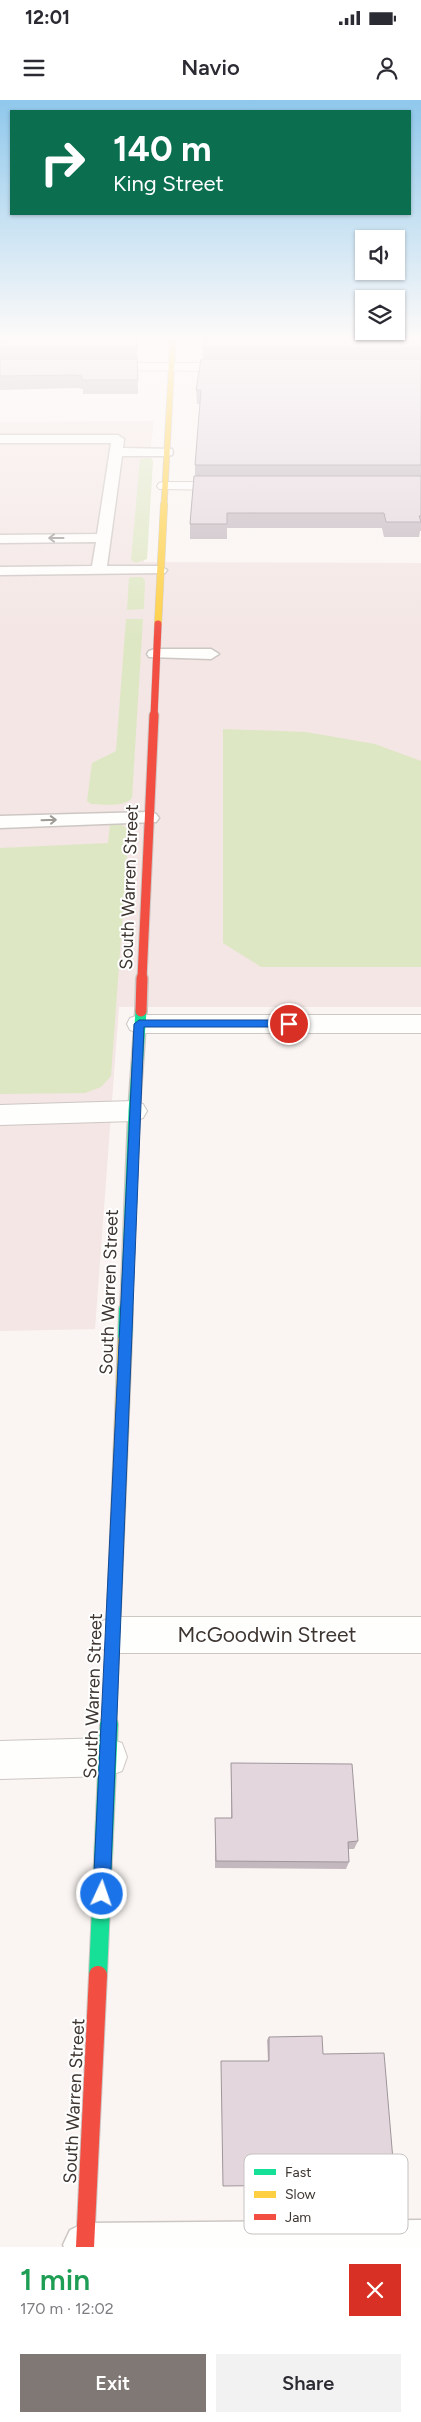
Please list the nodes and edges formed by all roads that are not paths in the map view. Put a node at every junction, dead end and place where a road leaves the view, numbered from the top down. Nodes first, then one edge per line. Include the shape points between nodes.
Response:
1 (168, 438) edge
2 (0, 440) edge
3 (117, 445) junction
4 (167, 452) junction
5 (164, 486) junction
6 (243, 486) edge
7 (104, 538) junction
8 (0, 539) edge
9 (99, 570) junction
10 (160, 570) junction
11 (0, 571) edge
12 (156, 654) junction
13 (212, 654) dead end
14 (149, 818) junction
15 (0, 822) edge
16 (139, 1024) junction
17 (421, 1024) edge
18 (134, 1111) junction
19 (0, 1115) edge
20 (113, 1635) junction
21 (421, 1635) edge
22 (108, 1757) junction
23 (0, 1760) edge
24 (421, 2241) edge
25 (85, 2246) edge

1 - 4 street, South Warren Street
2 - 3 lane
3 - 4 lane
3 - 7 lane
4 - 5 street, South Warren Street
5 - 6 street
5 - 10 street, South Warren Street
7 -> 8 lane
7 - 9 lane
9 - 10 lane
9 - 11 lane
10 - 12 street, South Warren Street
12 - 13 lane
12 - 14 street, South Warren Street
15 -> 14 lane
14 - 16 street, South Warren Street
16 - 17 street
16 - 18 street, South Warren Street
18 - 19 street
18 - 20 street, South Warren Street
20 - 21 street, McGoodwin Street
20 - 22 street, South Warren Street
22 - 23 street
22 - 25 street, South Warren Street
24 - 25 lane

